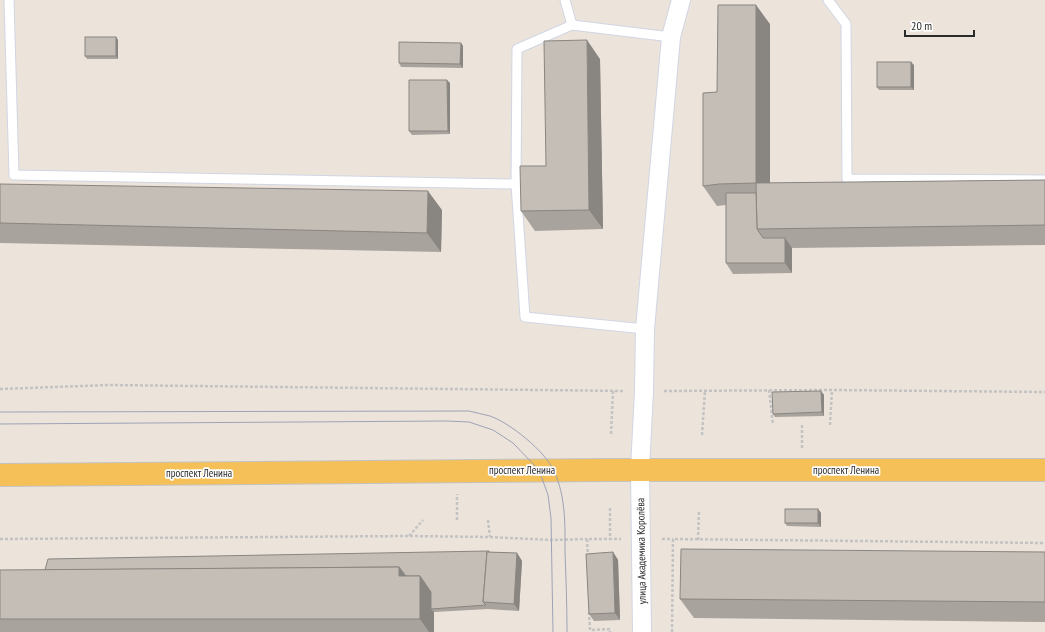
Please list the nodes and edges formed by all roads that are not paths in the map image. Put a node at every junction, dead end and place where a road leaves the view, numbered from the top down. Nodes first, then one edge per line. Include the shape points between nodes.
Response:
1 (9, 0) edge
2 (565, 0) edge
3 (681, 0) edge
4 (828, 0) edge
5 (572, 25) junction
6 (671, 37) junction
7 (1045, 180) edge
8 (516, 184) junction
9 (645, 328) junction
10 (640, 470) junction
11 (1045, 470) edge
12 (0, 475) edge
13 (642, 632) edge

1 - 8 lane via 14,175
2 - 5 lane
3 - 6 street, улица Академика Королёва
4 - 7 lane via 846,24 847,179
5 - 6 lane
5 - 8 lane via 517,50
6 - 9 street, улица Академика Королёва
8 - 9 lane via 525,317
9 - 10 street, улица Академика Королёва
10 - 11 main road, проспект Ленина
10 - 12 main road, проспект Ленина
10 - 13 street, улица Академика Королёва

